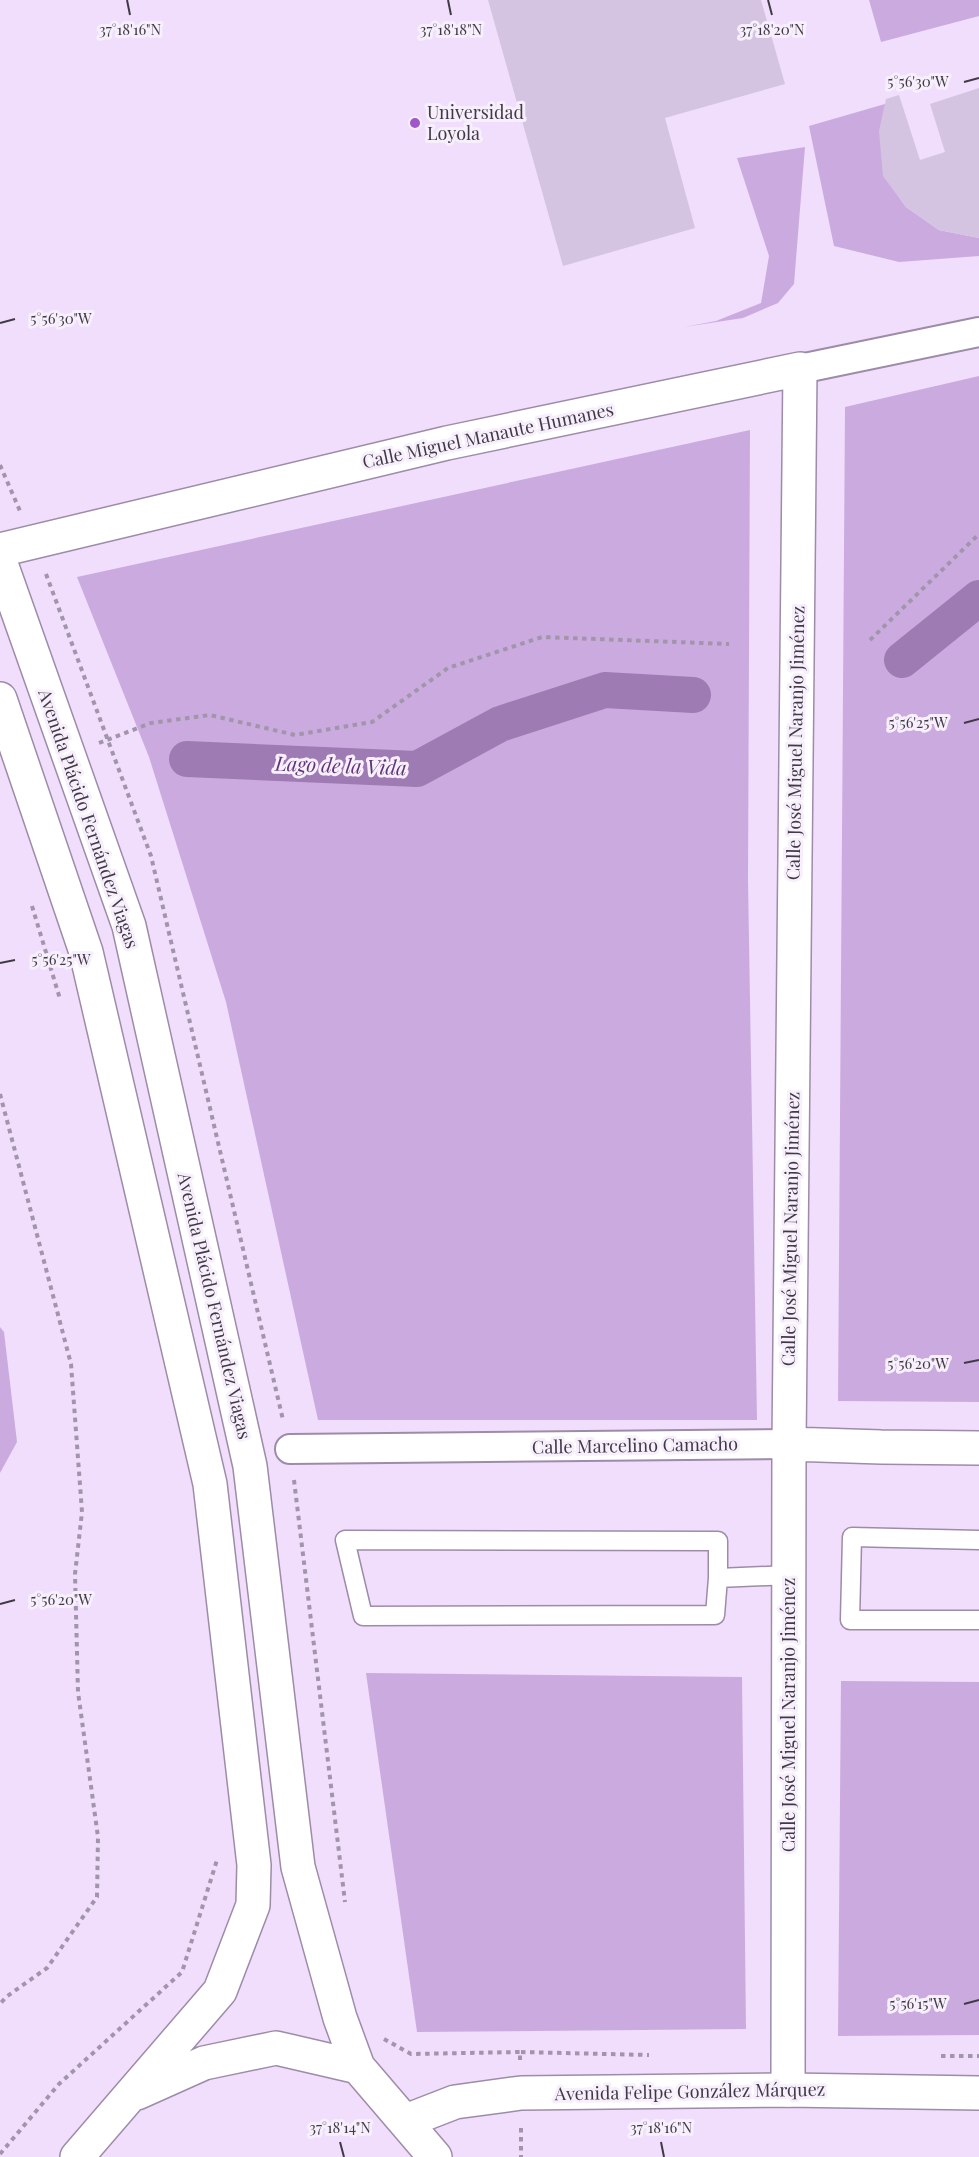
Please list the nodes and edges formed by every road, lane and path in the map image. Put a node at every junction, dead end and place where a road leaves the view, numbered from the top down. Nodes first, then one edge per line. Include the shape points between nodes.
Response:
1 (979, 332) edge
2 (800, 369) junction
3 (979, 534) edge
4 (0, 550) edge
5 (0, 561) edge
6 (870, 640) dead end
7 (729, 644) dead end
8 (0, 699) edge
9 (67, 756) junction
10 (30, 900) dead end
11 (60, 1001) dead end
12 (0, 1094) edge
13 (789, 1444) junction
14 (979, 1448) edge
15 (290, 1449) dead end
16 (979, 1540) edge
17 (789, 1575) junction
18 (718, 1578) junction
19 (979, 1620) edge
20 (216, 1851) dead end
21 (0, 2004) edge
22 (358, 2067) junction
23 (788, 2090) junction
24 (979, 2093) edge
25 (127, 2097) junction
26 (406, 2121) junction
27 (0, 2154) edge
28 (77, 2157) edge
29 (435, 2157) edge

1 - 2 street, Calle Miguel Manaute Humanes
2 - 4 main road, Calle Miguel Manaute Humanes via 447,443
2 - 13 main road, Calle José Miguel Naranjo Jiménez
3 - 6 path
5 - 9 main road, Avenida Plácido Fernández Viagas
7 - 9 path via 542,637 448,668 372,722 295,735 210,715 151,723
8 - 25 main road via 86,952 210,1484 254,1865 253,1905 220,1991
9 - 22 main road, Avenida Plácido Fernández Viagas via 129,926 237,1409 249,1466 298,1867 340,2018
10 - 11 path
12 - 21 path via 71,1364 82,1512 75,1574 78,1692 98,1837 97,1897 47,1968
13 - 14 main road, Calle Marcelino Camacho
13 - 15 street, Calle Marcelino Camacho
13 - 17 main road, Calle José Miguel Naranjo Jiménez
16 - 19 lane via 852,1537 850,1620
17 - 18 lane
17 - 23 main road, Calle José Miguel Naranjo Jiménez
18 - 18 lane via 715,1615 363,1616 345,1540 718,1542
20 - 27 path via 217,1863 182,1972 59,2084
22 - 25 main road via 276,2048 204,2063
22 - 26 main road
23 - 24 main road, Avenida Felipe González Márquez
23 - 26 main road, Avenida Felipe González Márquez via 521,2094 455,2102
25 - 28 main road
26 - 29 main road

